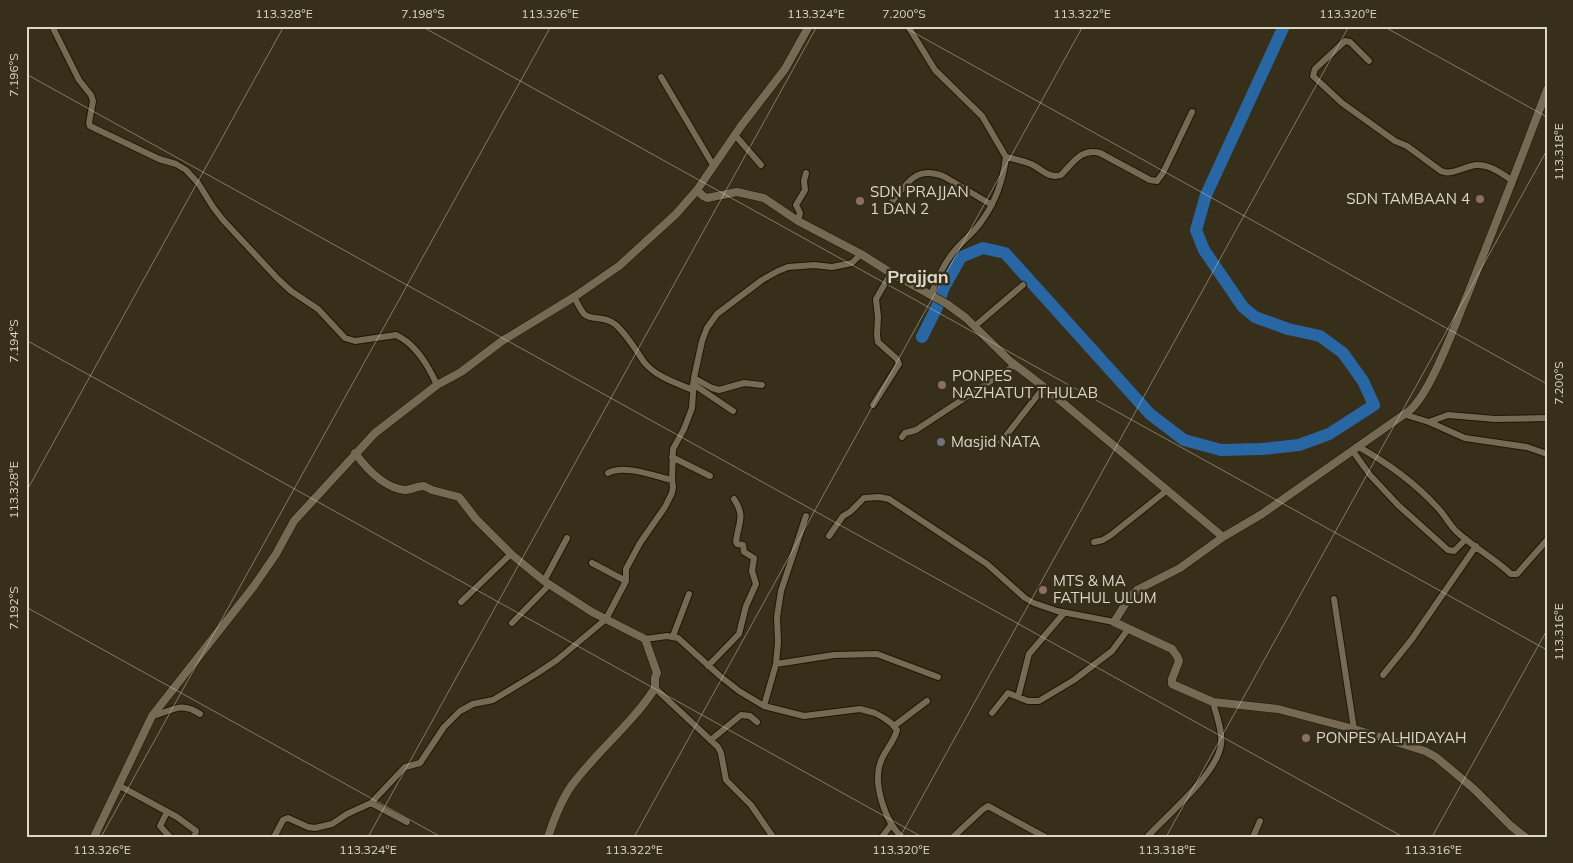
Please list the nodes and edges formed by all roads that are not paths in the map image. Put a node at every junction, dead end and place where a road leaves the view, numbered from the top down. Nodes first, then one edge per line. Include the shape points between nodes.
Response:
1 (52, 26) edge
2 (809, 26) edge
3 (908, 26) edge
4 (1369, 61) dead end
5 (661, 77) dead end
6 (1547, 90) edge
7 (1192, 112) dead end
8 (735, 135) junction
9 (1006, 157) junction
10 (713, 165) junction
11 (761, 165) dead end
12 (806, 173) dead end
13 (1513, 181) junction
14 (697, 190) junction
15 (889, 205) dead end
16 (992, 205) junction
17 (798, 221) junction
18 (861, 254) junction
19 (891, 273) junction
20 (1023, 285) dead end
21 (933, 296) junction
22 (574, 297) junction
23 (975, 326) junction
24 (1014, 365) junction
25 (694, 384) junction
26 (762, 385) dead end
27 (437, 386) junction
28 (1044, 387) junction
29 (873, 405) dead end
30 (733, 411) dead end
31 (1403, 414) junction
32 (1547, 418) edge
33 (1429, 422) junction
34 (902, 437) dead end
35 (1001, 442) dead end
36 (1355, 448) junction
37 (355, 453) junction
38 (1547, 454) edge
39 (672, 457) junction
40 (608, 473) dead end
41 (710, 476) dead end
42 (672, 480) junction
43 (1166, 491) junction
44 (734, 499) dead end
45 (806, 516) dead end
46 (829, 536) dead end
47 (1223, 536) junction
48 (567, 538) dead end
49 (1466, 539) junction
50 (1547, 540) edge
51 (1094, 542) dead end
52 (1476, 546) junction
53 (511, 554) junction
54 (592, 564) dead end
55 (626, 581) junction
56 (547, 582) junction
57 (689, 594) dead end
58 (1334, 599) dead end
59 (461, 602) dead end
60 (1064, 613) junction
61 (606, 619) junction
62 (1114, 622) junction
63 (512, 623) dead end
64 (1129, 628) junction
65 (673, 636) junction
66 (645, 639) junction
67 (776, 664) junction
68 (708, 666) junction
69 (1383, 674) dead end
70 (938, 677) dead end
71 (655, 688) junction
72 (1018, 697) junction
73 (926, 701) dead end
74 (1213, 702) junction
75 (764, 706) junction
76 (992, 713) dead end
77 (200, 714) dead end
78 (152, 716) junction
79 (757, 722) dead end
80 (894, 726) junction
81 (1354, 729) junction
82 (712, 739) junction
83 (118, 785) junction
84 (371, 803) junction
85 (167, 812) junction
86 (1260, 821) dead end
87 (407, 822) dead end
88 (891, 825) junction
89 (94, 837) edge
90 (170, 837) edge
91 (194, 837) edge
92 (274, 837) edge
93 (548, 837) edge
94 (773, 837) edge
95 (882, 837) edge
96 (902, 837) edge
97 (953, 837) edge
98 (1045, 837) edge
99 (1147, 837) edge
100 (1253, 837) edge
101 (1525, 837) edge

1 - 27 street via 91,95 90,126 186,170 213,207 278,279 318,309 345,338 355,341 396,335 412,346 429,368
2 - 8 street via 785,69
3 - 9 street via 935,70 980,113
4 - 13 street via 1345,41 1315,70 1313,76 1342,102 1441,171 1477,165 1495,170
5 - 10 street
6 - 13 street
7 - 9 street via 1158,181 1092,151 1085,152 1056,176 1021,160
8 - 10 street
8 - 11 street
9 - 16 street via 1000,189
10 - 14 street
12 - 17 street via 805,190 796,205 800,214
13 - 31 street via 1434,372 1415,406
14 - 17 street via 707,198 737,192 764,198
14 - 22 street via 676,214 619,266
15 - 16 street via 914,176 921,173 945,177
16 - 21 street via 981,223 945,264 936,280
17 - 18 street
18 - 19 street
18 - 25 street via 852,263 832,267 788,267 762,280 726,307 707,328
19 - 21 street
19 - 29 street via 876,299 877,335 878,342 898,359 899,364
20 - 23 street
21 - 23 street
22 - 25 street via 588,316 602,317 615,324 655,372 669,381
22 - 27 street
23 - 24 street
24 - 28 street
24 - 34 street
25 - 26 street via 719,390 744,383
25 - 30 street
25 - 39 street via 692,408 672,449
27 - 37 street via 375,433
28 - 35 street
28 - 43 street
31 - 33 street
31 - 36 street
32 - 33 street via 1495,419 1448,415
33 - 38 street via 1466,438 1527,447
36 - 47 street via 1262,514
36 - 49 street via 1380,458 1411,482
36 - 49 street via 1370,475 1448,550 1454,551
37 - 53 street via 370,473 397,488 406,490 424,486 459,497
37 - 78 street via 294,521 254,586
39 - 41 street
39 - 42 street
40 - 42 street via 623,469
42 - 55 street via 670,499 626,569
43 - 47 street
43 - 51 street via 1111,535
44 - 68 street via 742,519 736,542 754,558 752,571 756,584 739,634
45 - 67 street via 781,591
46 - 60 street via 843,516 864,498 889,499 987,564 1025,598
47 - 62 street via 1180,568 1132,594
48 - 56 street
49 - 52 street
50 - 52 street via 1513,575
52 - 69 street via 1412,639
53 - 56 street
53 - 59 street
54 - 55 street
55 - 61 street
56 - 61 street
56 - 63 street
57 - 65 street
58 - 81 street
60 - 62 street
60 - 72 street via 1029,654
61 - 66 street
61 - 84 street via 536,674 493,700 473,704 460,711 444,726 420,763 404,767
62 - 64 street
64 - 72 street via 1112,650 1074,680 1039,701
64 - 74 street via 1174,651 1179,661 1172,684
65 - 66 street
65 - 68 street
66 - 71 street via 657,673
67 - 70 street via 834,655 877,654
67 - 75 street
68 - 75 street
71 - 82 street
71 - 93 street via 634,718 572,784
72 - 76 street via 1008,693
73 - 80 street
74 - 81 street via 1278,709
74 - 99 street via 1221,734 1219,753 1197,785
75 - 80 street via 804,716 860,709 875,713
77 - 78 street via 186,707 177,707
78 - 83 street
79 - 82 street via 750,716 741,715
80 - 88 street via 897,730 881,760 877,783
81 - 101 street via 1431,754
82 - 94 street via 720,750 726,780 751,805
83 - 85 street
83 - 89 street
84 - 87 street
84 - 92 street via 322,828 308,827 288,818 283,820
85 - 90 street via 160,826
85 - 91 street via 196,831
86 - 100 street
88 - 95 street
88 - 96 street
97 - 98 street via 988,806

